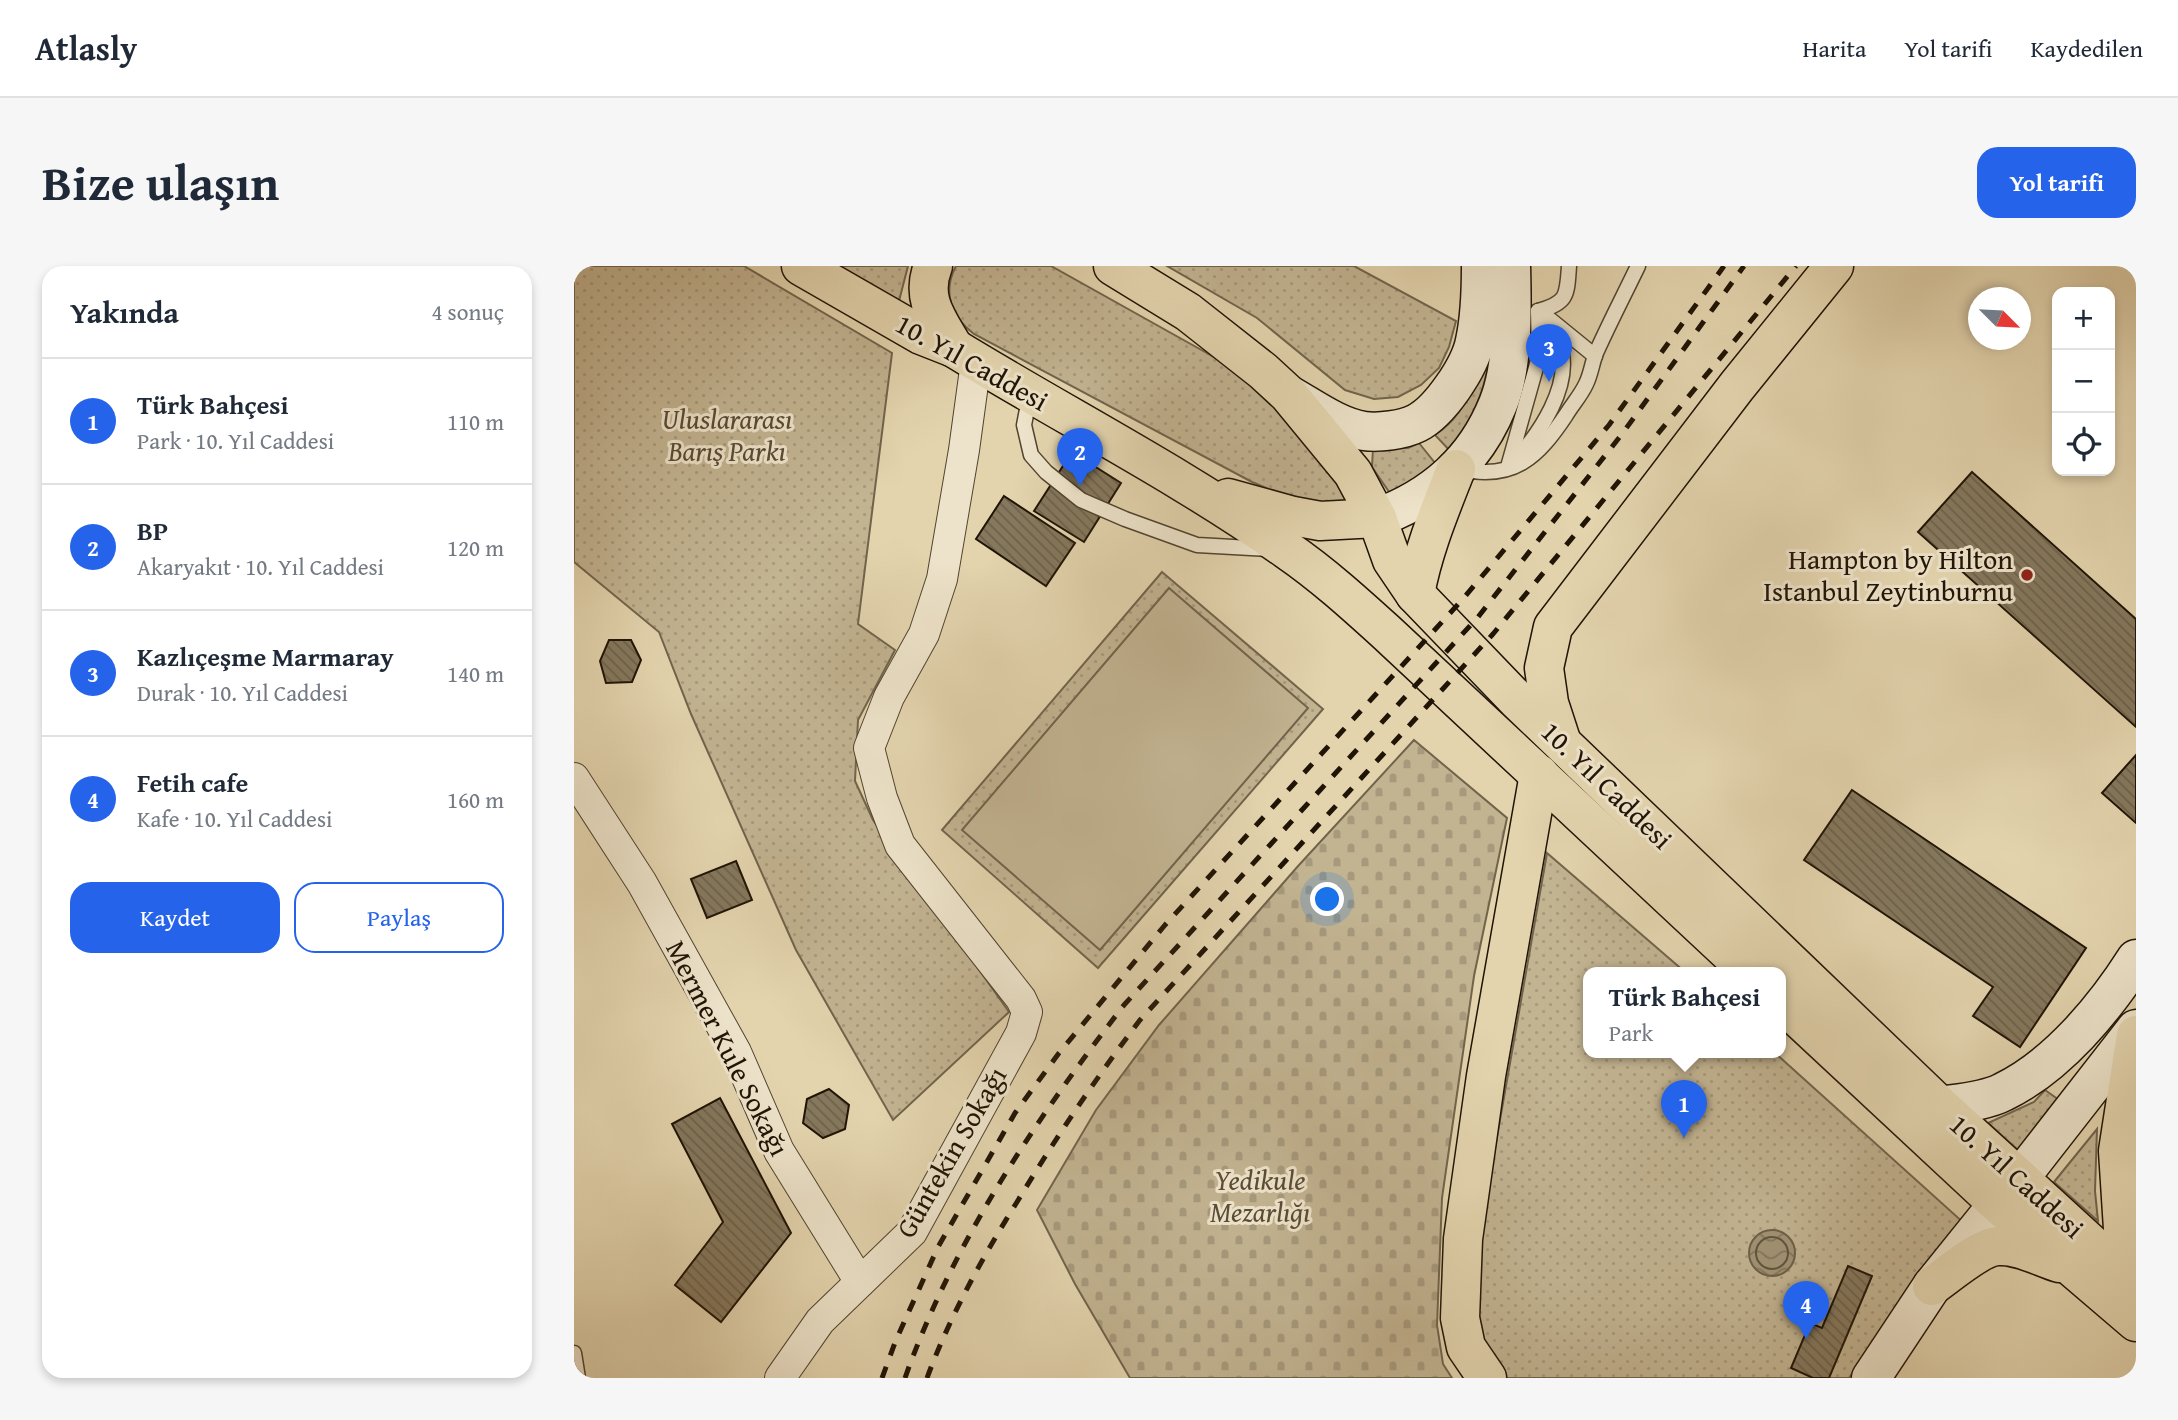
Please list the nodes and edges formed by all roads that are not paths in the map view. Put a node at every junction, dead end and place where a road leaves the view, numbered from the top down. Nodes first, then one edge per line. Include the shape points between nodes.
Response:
1 (801, 266) edge
2 (933, 266) edge
3 (1113, 266) edge
4 (1481, 266) edge
5 (1569, 266) edge
6 (1638, 266) edge
7 (1834, 266) edge
8 (1520, 289) edge
9 (965, 355) junction
10 (1595, 356) junction
11 (1030, 393) junction
12 (1288, 394) junction
13 (1508, 468) junction
14 (1456, 469) junction
15 (1199, 491) junction
16 (1377, 518) junction
17 (1289, 551) junction
18 (1415, 594) junction
19 (1561, 740) junction
20 (1539, 774) junction
21 (574, 778) edge
22 (2136, 959) edge
23 (1745, 967) edge
24 (1786, 1006) edge
25 (2136, 1032) edge
26 (1940, 1106) junction
27 (2008, 1191) junction
28 (2136, 1259) edge
29 (2074, 1269) junction
30 (860, 1282) junction
31 (2136, 1284) edge
32 (1931, 1286) junction
33 (2136, 1322) edge
34 (574, 1353) edge
35 (578, 1378) edge
36 (780, 1378) edge
37 (1487, 1378) edge
38 (1871, 1378) edge

1 - 9 main road, 10. Yıl Caddesi
2 - 9 main road via 928,296 934,314
3 - 12 main road, 10. Yıl Caddesi via 1188,312
4 - 12 main road via 1475,343 1432,413 1415,425 1364,431 1336,422
5 - 8 lane via 1567,292 1556,306
6 - 10 lane
7 - 19 main road via 1553,627 1544,668
8 - 10 lane
8 - 13 lane via 1539,357
8 - 13 lane via 1559,342 1563,362 1551,408
8 - 14 main road via 1499,403 1483,434
9 - 11 main road, 10. Yıl Caddesi
9 - 30 street, Güntekin Sokağı via 964,450 942,579 924,634 889,696 869,748 881,798 900,845 1027,1012 1021,1033 912,1232
10 - 13 lane via 1586,385 1555,432 1535,455
11 - 15 main road, 10. Yıl Caddesi
11 - 17 lane via 1024,425 1031,455 1081,500 1197,545
12 - 16 main road, 10. Yıl Caddesi via 1353,473
13 - 14 lane via 1477,473
14 - 16 main road via 1442,484
14 - 18 main road via 1427,542
15 - 16 main road via 1320,521
15 - 17 main road, 10. Yıl Caddesi
16 - 18 main road, 10. Yıl Caddesi via 1392,560
17 - 20 main road, 10. Yıl Caddesi via 1342,592
18 - 19 main road, 10. Yıl Caddesi
19 - 26 main road, 10. Yıl Caddesi
20 - 23 main road, 10. Yıl Caddesi
20 - 37 main road via 1486,1076 1463,1239 1460,1318 1466,1347
21 - 30 street, Mermer Kule Sokağı via 642,883 736,1052 779,1151
22 - 26 main road via 2094,1017 2044,1064 2002,1093
24 - 27 main road, 10. Yıl Caddesi
25 - 27 main road
25 - 28 main road via 2118,1152 2123,1229
26 - 27 main road, 10. Yıl Caddesi
27 - 29 main road, 10. Yıl Caddesi
27 - 31 main road, 10. Yıl Caddesi
27 - 32 main road
29 - 32 main road via 1998,1246 1984,1250
29 - 33 main road, 10. Yıl Caddesi
30 - 36 street, Güntekin Sokağı via 820,1321
32 - 38 main road
34 - 35 lane

